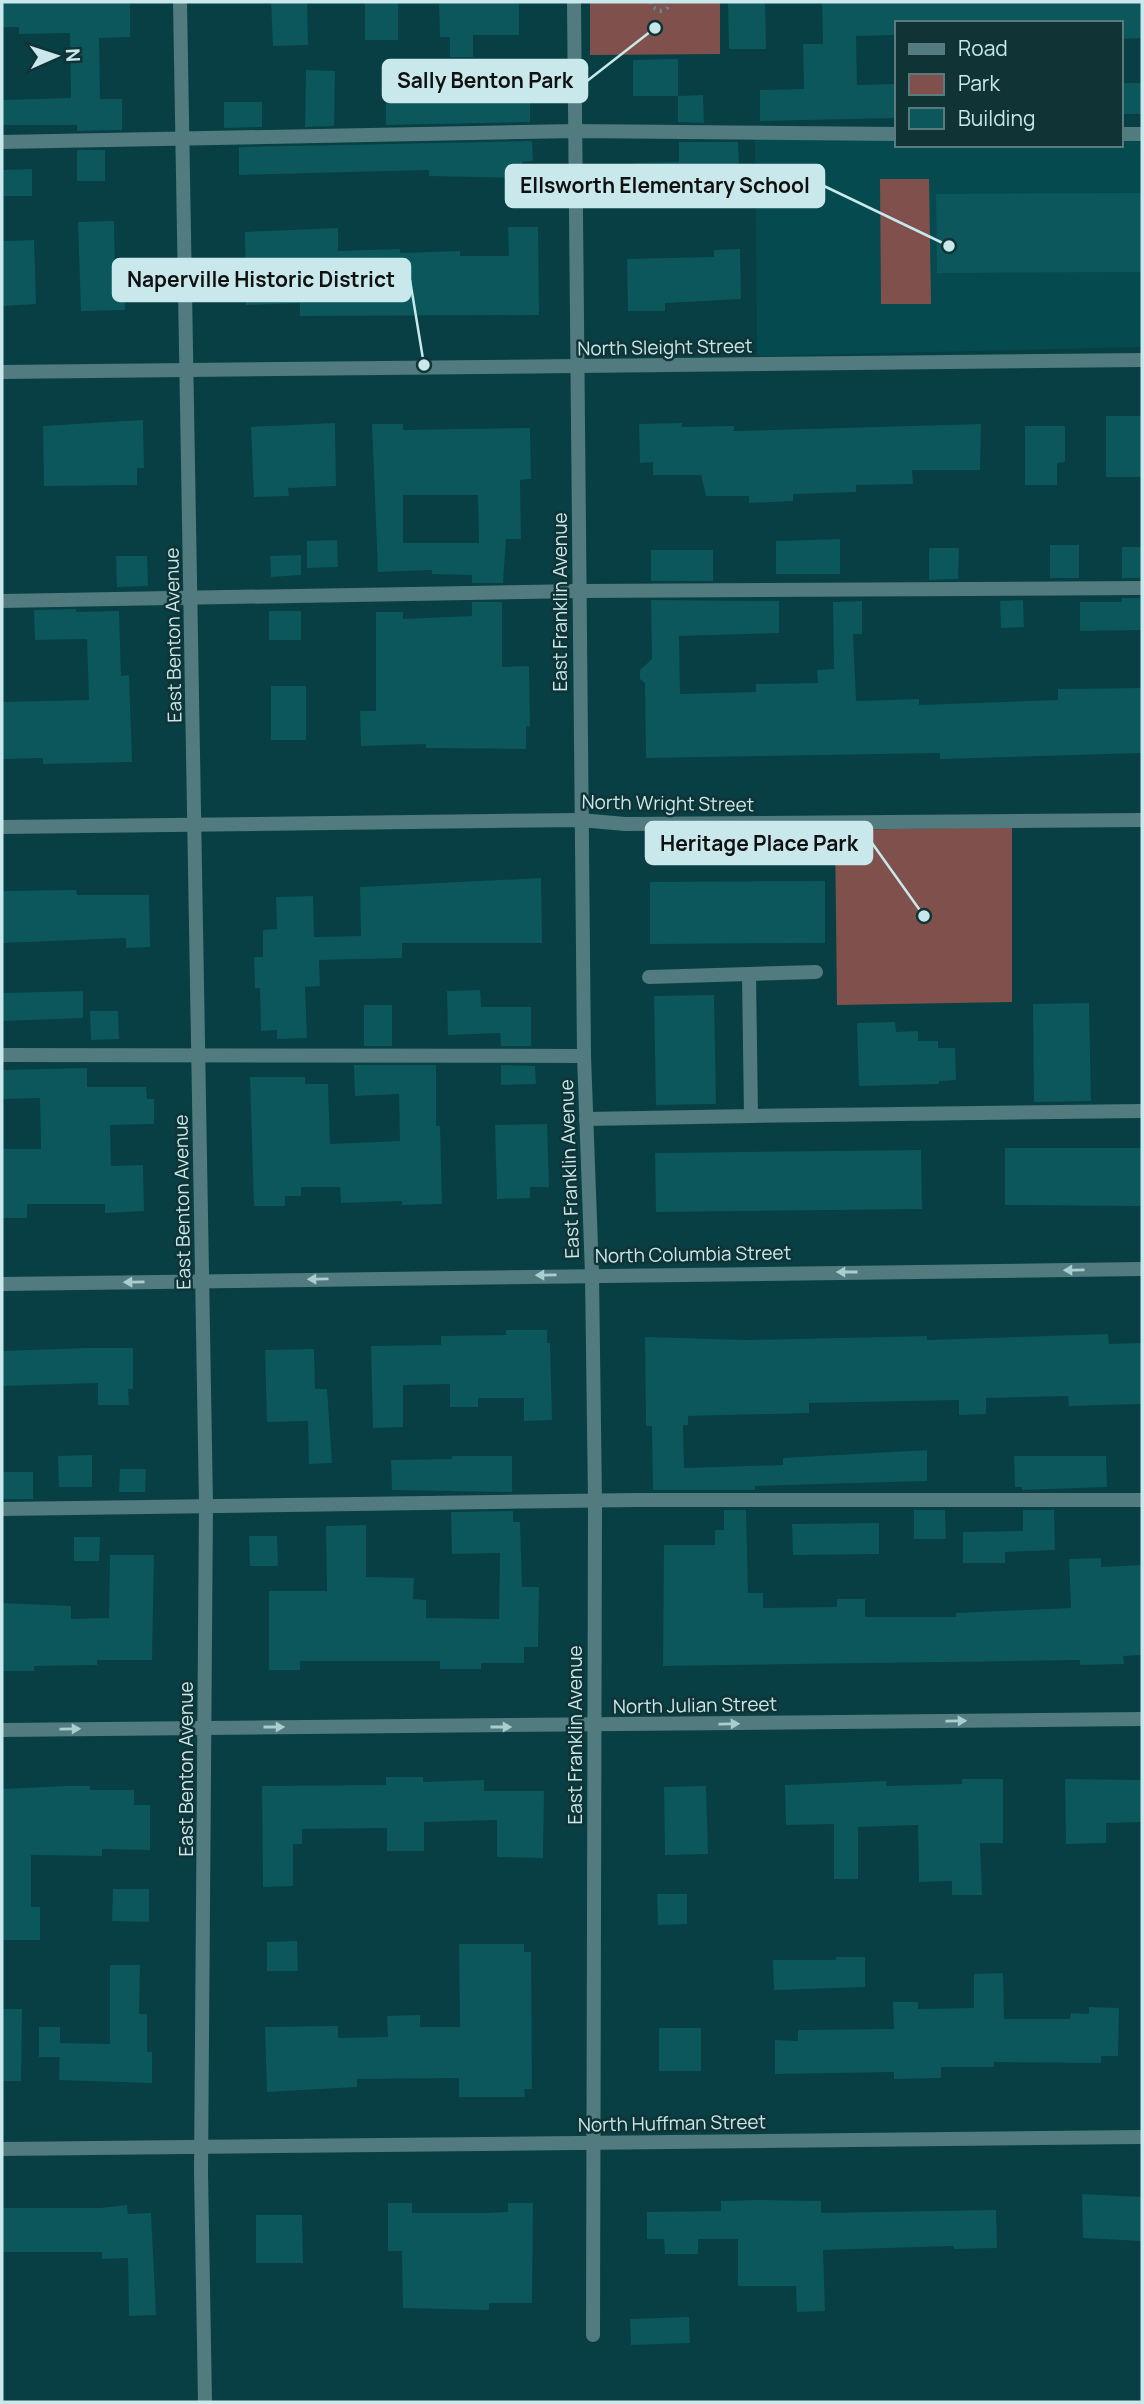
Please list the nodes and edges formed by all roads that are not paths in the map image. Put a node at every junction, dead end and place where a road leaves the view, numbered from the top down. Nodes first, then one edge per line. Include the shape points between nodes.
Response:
1 (180, 2) edge
2 (574, 2) edge
3 (575, 131) junction
4 (895, 134) edge
5 (1123, 134) edge
6 (1142, 134) edge
7 (183, 141) junction
8 (2, 142) edge
9 (1142, 360) edge
10 (578, 367) junction
11 (188, 369) junction
12 (2, 372) edge
13 (1142, 588) edge
14 (580, 591) junction
15 (191, 598) junction
16 (2, 601) edge
17 (580, 820) junction
18 (1142, 820) edge
19 (194, 825) junction
20 (2, 827) edge
21 (816, 972) dead end
22 (749, 974) junction
23 (649, 976) dead end
24 (199, 1054) junction
25 (2, 1055) edge
26 (584, 1056) junction
27 (1142, 1111) edge
28 (751, 1116) junction
29 (586, 1119) junction
30 (1142, 1269) edge
31 (592, 1274) junction
32 (202, 1281) junction
33 (2, 1284) edge
34 (1142, 1500) edge
35 (595, 1501) junction
36 (206, 1504) junction
37 (2, 1509) edge
38 (1142, 1719) edge
39 (595, 1726) junction
40 (206, 1728) junction
41 (2, 1730) edge
42 (1142, 2137) edge
43 (594, 2143) junction
44 (202, 2146) junction
45 (2, 2149) edge
46 (593, 2335) dead end
47 (205, 2402) edge

1 - 7 street, East Benton Avenue
2 - 3 street, East Franklin Avenue
3 - 4 street
3 - 7 street
3 - 10 street, East Franklin Avenue
5 - 6 street
7 - 8 street
7 - 11 street, East Benton Avenue
9 - 10 street, North Sleight Street
10 - 11 street, North Sleight Street
10 - 14 street, East Franklin Avenue
11 - 12 street, North Sleight Street
11 - 15 street, East Benton Avenue
13 - 14 street
14 - 15 street
14 - 17 street, East Franklin Avenue
15 - 16 street
15 - 19 street, East Benton Avenue
17 - 18 street, North Wright Street via 625,824
17 - 19 street, North Wright Street
17 - 26 street, East Franklin Avenue
19 - 20 street, North Wright Street
19 - 24 street, East Benton Avenue
21 - 22 street
22 - 23 street
22 - 28 street
24 - 25 street
24 - 26 street
24 - 32 street, East Benton Avenue
26 - 29 street, East Franklin Avenue
27 - 28 street
28 - 29 street
29 - 31 street, East Franklin Avenue
30 -> 31 street, North Columbia Street
31 -> 32 street, North Columbia Street
31 - 35 street, East Franklin Avenue
32 -> 33 street, North Columbia Street
32 - 36 street, East Benton Avenue
34 - 35 street
35 - 36 street
35 - 39 street, East Franklin Avenue
36 - 37 street
36 - 40 street, East Benton Avenue
39 -> 38 street, North Julian Street
40 -> 39 street, North Julian Street
39 - 43 street, East Franklin Avenue
41 -> 40 street, North Julian Street
40 - 44 street, East Benton Avenue
42 - 43 street, North Huffman Street
43 - 44 street, North Huffman Street
43 - 46 street, East Franklin Avenue
44 - 45 street, North Huffman Street
44 - 47 street, East Benton Avenue

